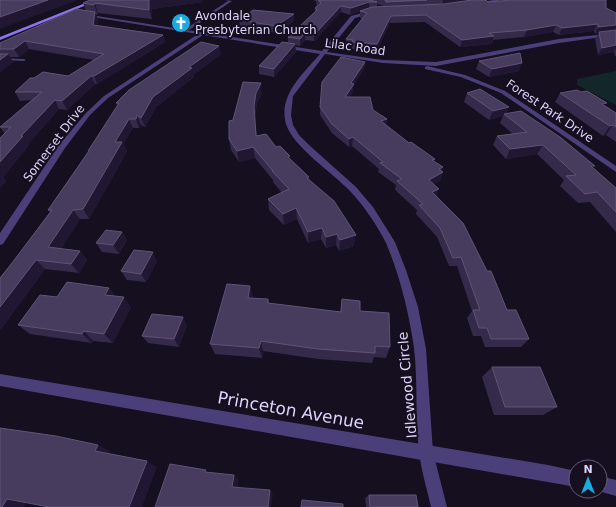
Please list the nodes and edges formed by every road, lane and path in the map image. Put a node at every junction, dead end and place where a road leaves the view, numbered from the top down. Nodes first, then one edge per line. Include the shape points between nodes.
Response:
1 (97, 0) edge
2 (226, 0) edge
3 (501, 0) edge
4 (464, 5) edge
5 (378, 7) edge
6 (67, 12) junction
7 (185, 31) junction
8 (202, 34) junction
9 (616, 34) edge
10 (0, 39) edge
11 (324, 53) junction
12 (0, 59) edge
13 (24, 60) dead end
14 (422, 65) junction
15 (616, 170) edge
16 (0, 240) edge
17 (0, 380) edge
18 (426, 452) junction
19 (568, 478) edge
20 (439, 507) edge

1 - 6 main road
2 - 7 lane via 231,1
3 - 4 street
5 - 11 street, Idlewood Circle via 353,17
6 - 7 street, Lilac Road
6 - 10 main road
7 - 8 street, Lilac Road
8 - 11 street, Lilac Road
8 - 16 street, Somerset Drive via 106,97 88,114 62,147
9 - 14 street, Lilac Road via 559,41
11 - 14 street, Lilac Road
11 - 18 street, Idlewood Circle via 290,96 289,120 296,136 306,147 353,189 370,209 390,242 412,307 420,349
12 - 13 lane
14 - 15 street, Forest Park Drive via 476,80 503,92
17 - 18 street, Princeton Avenue
18 - 19 street, Princeton Avenue
18 - 20 street, Idlewood Circle

